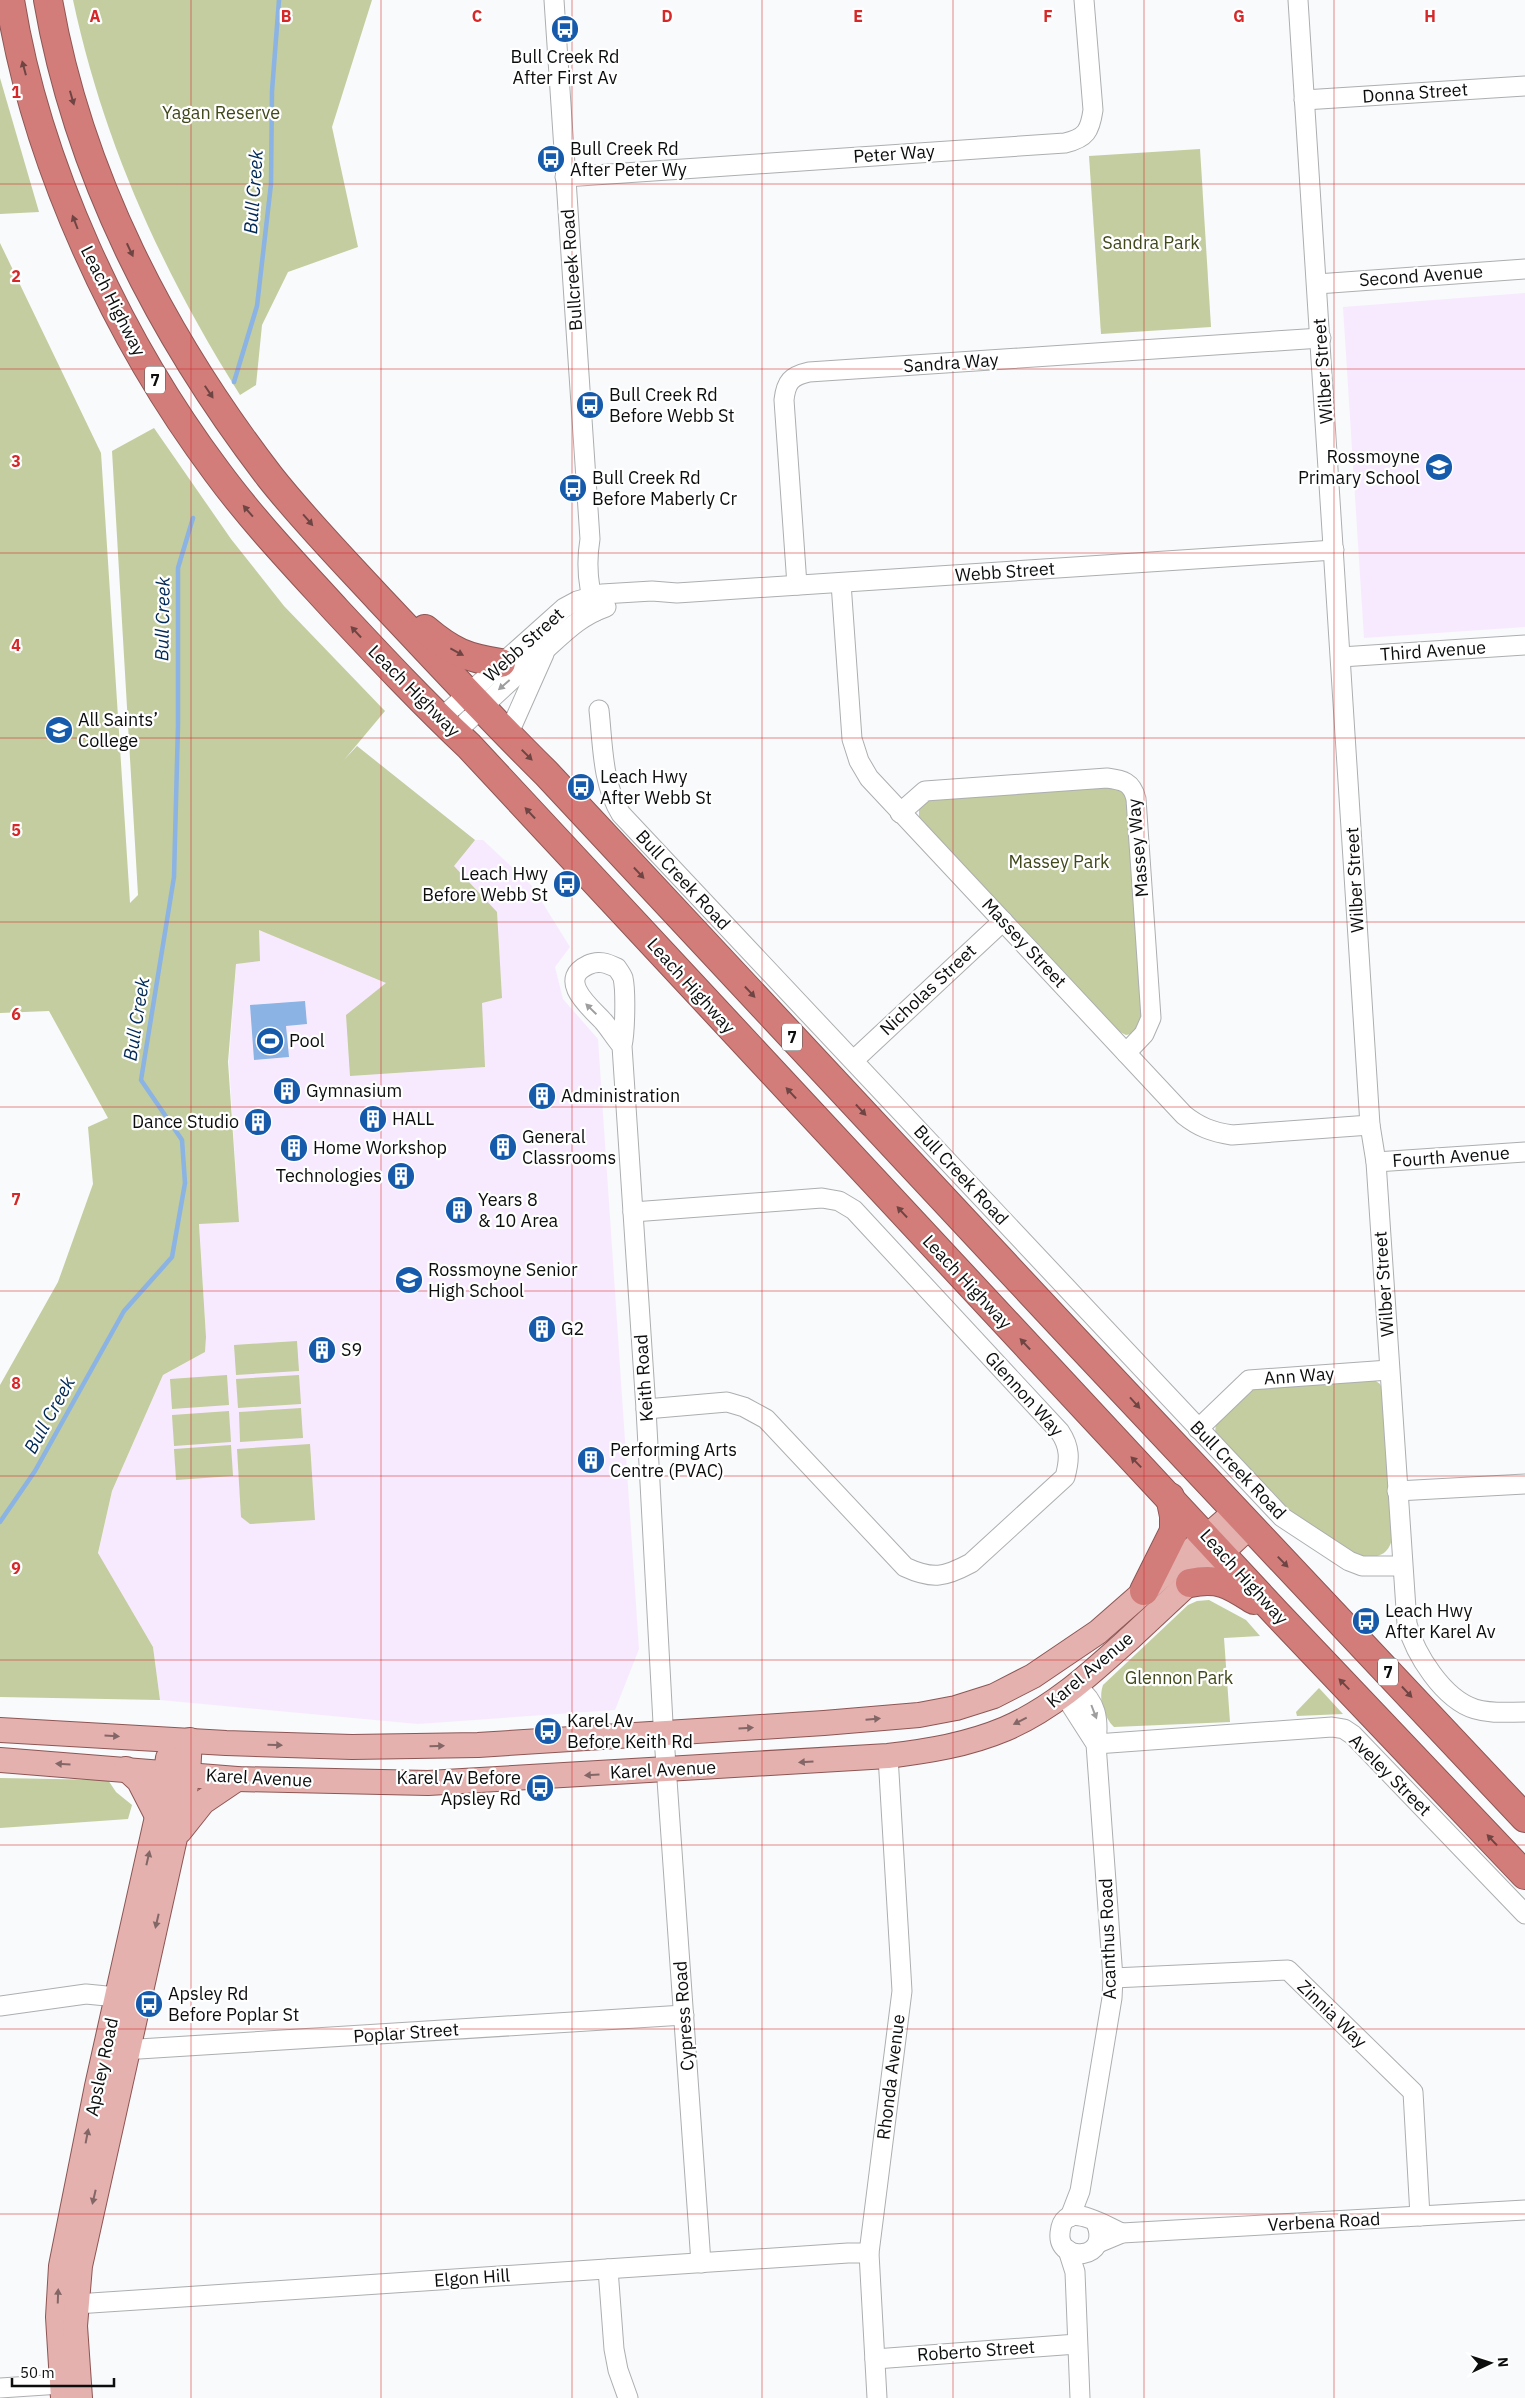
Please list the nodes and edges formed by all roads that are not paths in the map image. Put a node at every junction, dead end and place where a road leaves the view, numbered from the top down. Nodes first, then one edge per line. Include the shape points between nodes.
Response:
1 (10, 0) edge
2 (48, 0) edge
3 (554, 0) edge
4 (1084, 0) edge
5 (1298, 0) edge
6 (1525, 86) edge
7 (1304, 100) junction
8 (565, 177) junction
9 (1525, 269) edge
10 (1318, 284) junction
11 (1321, 338) junction
12 (1334, 550) junction
13 (338, 555) junction
14 (841, 582) junction
15 (797, 586) junction
16 (599, 602) junction
17 (1525, 645) edge
18 (547, 648) junction
19 (1341, 657) junction
20 (501, 664) junction
21 (475, 701) junction
22 (599, 710) dead end
23 (448, 726) junction
24 (508, 735) junction
25 (900, 813) junction
26 (1003, 921) junction
27 (622, 1046) dead end
28 (1126, 1053) junction
29 (854, 1060) junction
30 (1370, 1125) junction
31 (1525, 1152) edge
32 (1376, 1162) junction
33 (633, 1212) junction
34 (1389, 1370) junction
35 (646, 1409) junction
36 (1198, 1429) junction
37 (1525, 1484) edge
38 (1397, 1491) junction
39 (1170, 1497) junction
40 (1242, 1519) junction
41 (1214, 1544) junction
42 (1402, 1566) junction
43 (1190, 1583) junction
44 (1144, 1592) junction
45 (1277, 1614) junction
46 (1085, 1642) junction
47 (1033, 1676) junction
48 (1076, 1686) junction
49 (1525, 1712) edge
50 (0, 1730) edge
51 (663, 1733) junction
52 (181, 1740) junction
53 (1096, 1744) junction
54 (888, 1756) junction
55 (0, 1760) edge
56 (126, 1769) junction
57 (666, 1770) junction
58 (176, 1773) junction
59 (236, 1779) junction
60 (157, 1816) junction
61 (1525, 1818) edge
62 (174, 1841) junction
63 (1525, 1875) edge
64 (1525, 1914) edge
65 (1113, 1978) junction
66 (117, 1996) junction
67 (0, 2006) edge
68 (684, 2015) junction
69 (128, 2048) junction
70 (1525, 2210) edge
71 (1420, 2216) junction
72 (1084, 2218) junction
73 (1122, 2233) junction
74 (1098, 2243) junction
75 (869, 2253) junction
76 (1075, 2259) junction
77 (701, 2263) junction
78 (608, 2269) junction
79 (76, 2304) junction
80 (1077, 2344) junction
81 (875, 2359) junction
82 (0, 2388) edge
83 (71, 2391) edge
84 (628, 2398) edge
85 (877, 2398) edge
86 (1080, 2398) edge

23 -> 1 highway, Leach Highway / 7 via 306,578 244,506 216,471 152,376 85,248 57,174 28,84
2 -> 13 highway, Leach Highway / 7 via 60,57 94,166 133,257 161,311 186,358 250,450
3 - 8 street, Bullcreek Road
4 - 8 street, Peter Way via 1092,110 1091,127 1079,139 1065,143
5 - 7 street, Wilber Street
6 - 7 street, Donna Street
7 - 10 street, Wilber Street
8 - 16 street, Bullcreek Road via 590,539 588,553
9 - 10 street, Second Avenue
10 - 11 street, Wilber Street
11 - 12 street, Wilber Street
11 - 15 street, Sandra Way via 797,375 790,379 784,400
12 - 14 street, Webb Street
12 - 19 street, Wilber Street
13 -> 20 highway via 454,650 471,658
13 - 21 highway, Leach Highway / 7
14 - 15 street, Webb Street
14 - 25 street, Massey Street via 852,738 859,761 869,778
15 - 16 street, Webb Street via 677,593 652,591
16 - 18 street, Webb Street
16 - 20 street, Webb Street via 564,608
17 - 19 street, Third Avenue
18 -> 21 street, Webb Street
18 - 24 street, Webb Street
19 - 30 street, Wilber Street
20 - 21 street, Webb Street
21 - 23 street, Webb Street
21 - 24 highway, Leach Highway / 7
22 - 29 street, Bull Creek Road via 606,779 611,798 621,814
39 -> 23 highway, Leach Highway / 7
24 -> 40 highway, Leach Highway / 7
25 - 26 street, Massey Street
25 - 28 street, Massey Way via 925,791 1107,778 1124,780 1130,785 1136,799 1150,1018 1144,1034
26 - 28 street, Massey Street
26 - 29 street, Nicholas Street
27 - 33 street, Keith Road
28 - 30 street, Massey Street via 1184,1115 1197,1126 1215,1132 1232,1135
29 - 36 street, Bull Creek Road
30 - 32 street, Wilber Street
31 - 32 street, Fourth Avenue
32 - 34 street, Wilber Street
33 - 35 street, Keith Road
33 - 35 street, Glennon Way via 822,1198 839,1201 854,1210 1060,1432 1068,1443 1069,1460 1064,1477 971,1563 953,1573 935,1577 906,1567 766,1419 727,1402
34 - 36 street, Ann Way via 1249,1380
34 - 38 street, Wilber Street
35 - 51 street, Keith Road
36 - 42 street, Bull Creek Road via 1282,1517 1349,1561 1362,1566
37 - 38 street
38 - 42 street, Wilber Street
39 - 41 highway, Leach Highway / 7
39 - 44 highway via 1174,1531
40 - 41 main road, Karel Avenue
40 -> 61 highway, Leach Highway / 7
41 - 43 main road, Karel Avenue
41 - 44 main road, Karel Avenue
41 - 45 highway, Leach Highway / 7
42 - 49 street, Wilber Street via 1407,1624 1418,1654 1445,1688 1473,1708
43 - 45 highway via 1208,1580 1226,1583
43 - 48 main road, Karel Avenue
44 - 46 main road, Karel Avenue
63 -> 45 highway, Leach Highway / 7
46 - 47 main road, Karel Avenue
46 - 48 main road
47 - 48 main road via 1062,1678
51 -> 47 main road, Karel Avenue via 919,1715 994,1696
48 - 53 street, Acanthus Road via 1071,1705
48 -> 54 main road, Karel Avenue via 1045,1708 997,1732 949,1748
50 -> 52 main road, Karel Avenue
52 -> 51 main road, Karel Avenue via 372,1747 478,1745
51 - 57 street, Keith Road
52 - 58 main road, Apsley Road
53 - 64 street, Aveley Street via 1332,1727 1344,1729
53 - 65 street, Acanthus Road
54 -> 57 main road, Karel Avenue
54 - 75 street, Rhonda Avenue via 902,1991
56 -> 55 main road, Karel Avenue
56 - 58 main road, Karel Avenue
56 - 60 main road via 140,1781
57 -> 59 main road, Karel Avenue via 428,1783
57 - 68 street, Cypress Road
58 - 59 main road, Karel Avenue
58 - 60 main road, Apsley Road
58 - 62 main road, Apsley Road
59 - 62 main road via 203,1802
66 -> 60 main road, Apsley Road
62 -> 69 main road, Apsley Road
65 - 71 street, Zinnia Way via 1288,1970 1413,2092
65 - 72 street, Acanthus Road via 1080,2191
66 - 67 street via 86,1994
83 -> 66 main road, Apsley Road via 58,2317 61,2266
68 - 69 street, Poplar Street via 139,2050
68 - 77 street, Cypress Road
69 -> 79 main road, Apsley Road via 84,2244
70 - 71 street, Verbena Road
71 - 73 street, Verbena Road
72 - 73 street, Verbena Road
72 - 74 street, Acanthus Road via 1100,2231
72 - 76 street, Acanthus Road via 1062,2224 1059,2234
73 - 74 street, Verbena Road
74 - 76 street via 1092,2251
75 - 77 street, Elgon Hill
75 - 81 street, Rhonda Avenue
76 - 80 street, Acanthus Road
77 - 78 street, Elgon Hill
78 - 79 street, Elgon Hill
78 - 84 street via 614,2349
79 - 83 main road, Apsley Road
80 - 81 street, Roberto Street
80 - 86 street, Acanthus Road
81 - 85 street, Rhonda Avenue
82 - 83 street

